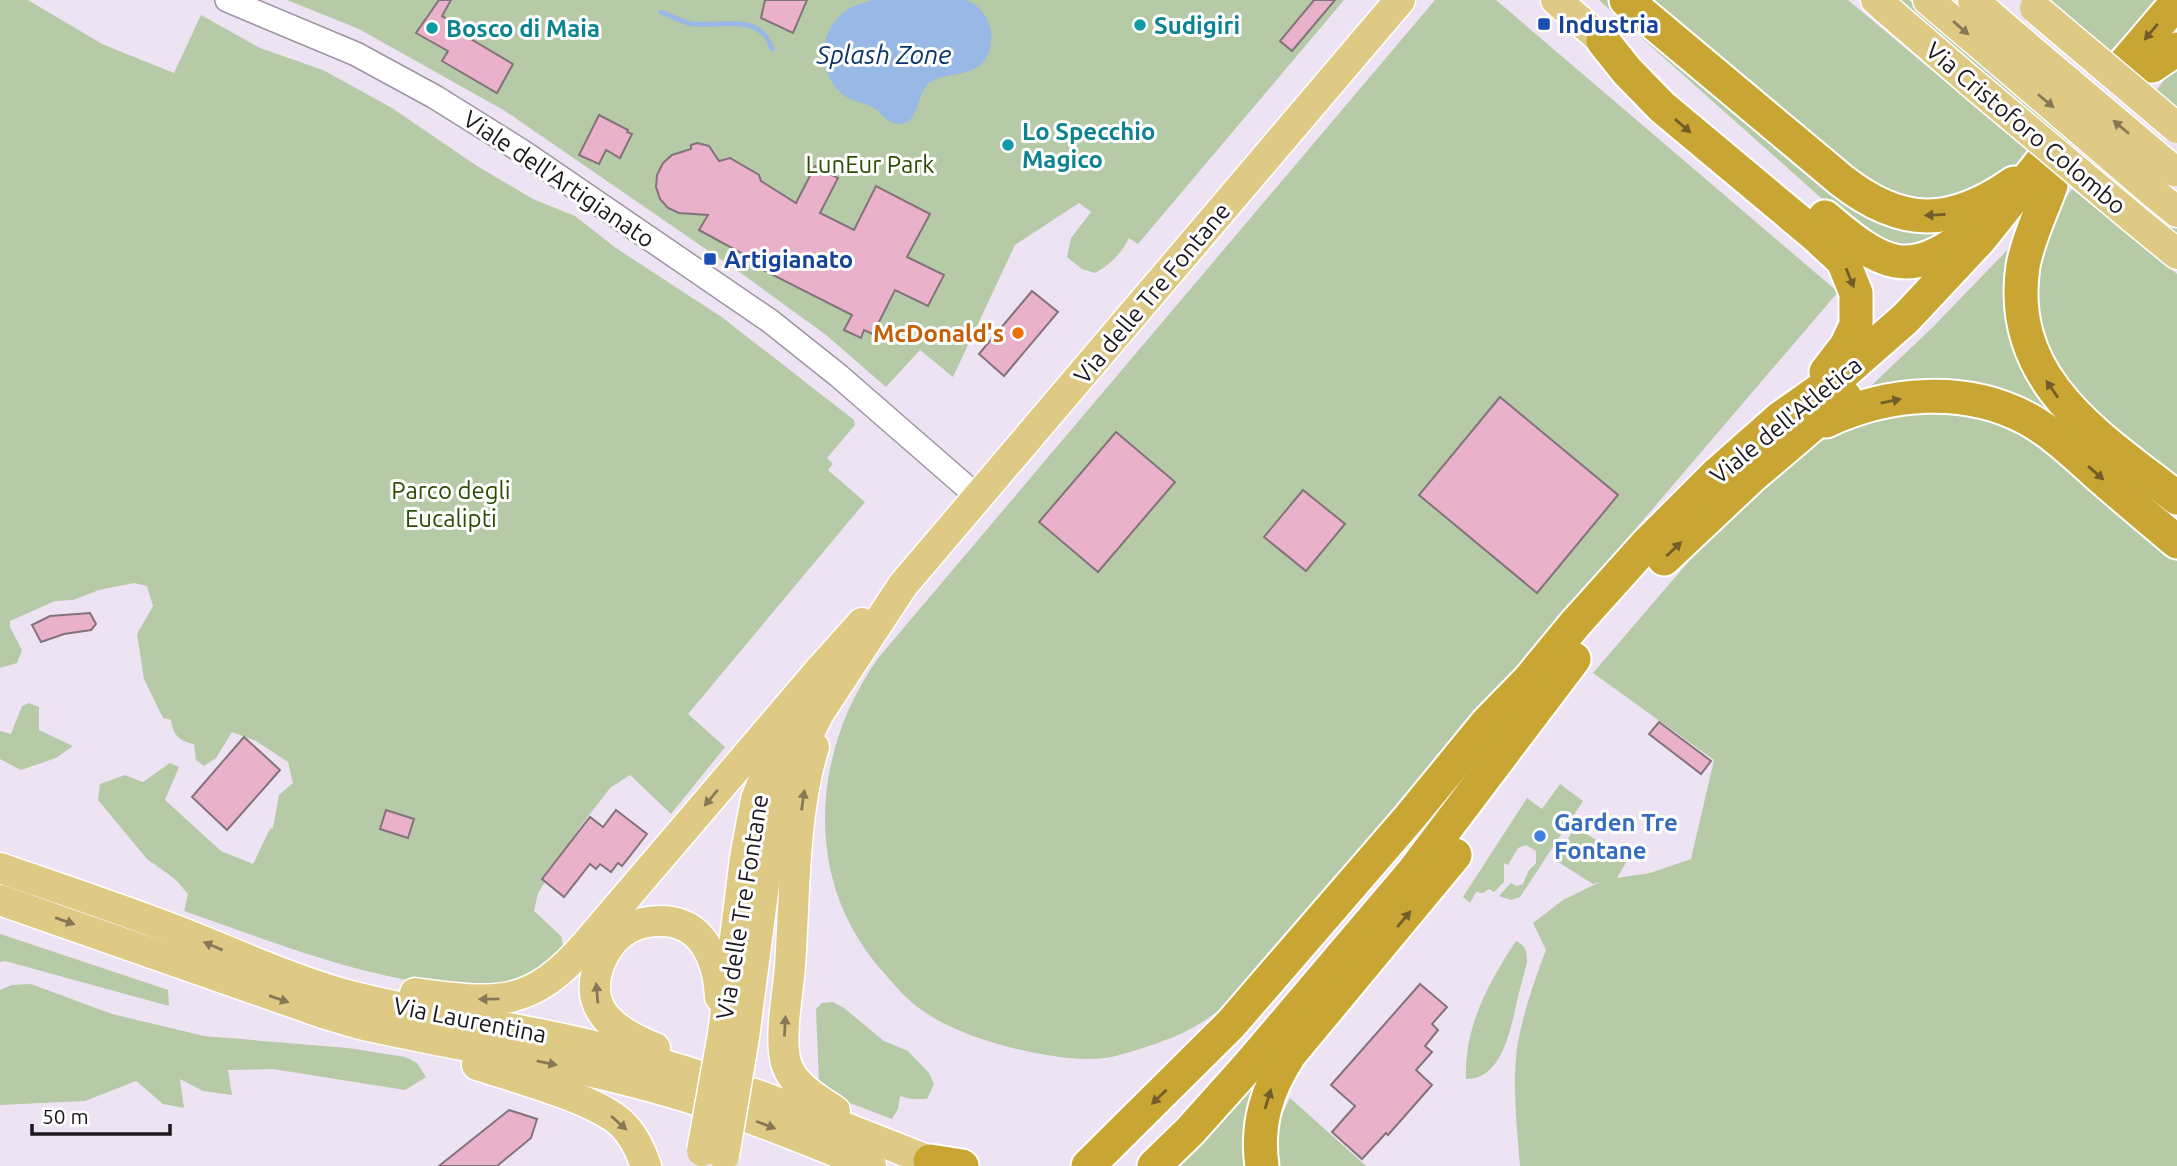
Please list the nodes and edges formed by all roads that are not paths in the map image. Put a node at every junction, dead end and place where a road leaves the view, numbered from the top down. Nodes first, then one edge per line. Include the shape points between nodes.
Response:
1 (227, 0) edge
2 (1400, 0) edge
3 (1556, 0) edge
4 (1626, 0) edge
5 (1876, 0) edge
6 (1928, 0) edge
7 (1973, 0) edge
8 (2177, 2) edge
9 (2030, 4) edge
10 (2177, 37) edge
11 (1604, 41) junction
12 (2004, 46) junction
13 (2149, 64) edge
14 (2177, 128) edge
15 (2048, 171) junction
16 (2175, 172) edge
17 (2016, 193) junction
18 (2166, 202) edge
19 (2177, 254) edge
20 (1792, 425) junction
21 (978, 496) junction
22 (2177, 498) edge
23 (2177, 542) edge
24 (831, 673) junction
25 (1564, 673) junction
26 (1529, 680) junction
27 (0, 868) edge
28 (0, 900) edge
29 (313, 985) junction
30 (360, 1024) junction
31 (734, 1035) junction
32 (774, 1099) junction
33 (861, 1134) junction
34 (712, 1160) edge
35 (944, 1164) edge
36 (646, 1166) edge
37 (871, 1166) edge
38 (1088, 1166) edge
39 (1122, 1166) edge
40 (1154, 1166) edge
41 (1262, 1166) edge

1 - 21 street, Viale dell'Artigianato via 343,48 492,132 770,321
2 - 21 main road, Via delle Tre Fontane
3 - 11 main road
15 -> 4 highway via 1961,212 1927,216 1886,208 1841,180
5 - 19 main road, Via Cristoforo Colombo, bridge
6 -> 12 main road, Via Cristoforo Colombo
7 - 12 main road, Via Cristoforo Colombo
8 -> 13 highway
9 - 14 main road, bridge
10 - 13 highway
11 - 17 highway via 1676,90 1842,232 1885,260 1913,262 1947,250
11 -> 20 highway via 1661,107 1843,261 1853,283 1856,325
16 -> 12 main road, Via Cristoforo Colombo, bridge
12 -> 18 main road, Via Cristoforo Colombo, bridge
15 - 17 highway, Viale dell'Atletica
15 - 20 highway, Viale dell'Atletica via 1970,278 1898,349
22 -> 15 highway via 2067,407 2034,359 2022,306 2023,265
17 - 20 highway, Viale dell'Atletica via 1906,318
20 -> 23 highway via 1908,398 1939,396 1989,403 2052,435
25 -> 20 highway, Viale dell'Atletica via 1600,626
20 - 26 highway, Viale dell'Atletica via 1718,472 1646,545
21 - 24 main road, Via delle Tre Fontane via 903,585 863,623
24 -> 29 main road via 570,963 540,986 515,997 473,999
24 - 31 main road, Via delle Tre Fontane via 819,713 776,806
33 -> 24 main road via 802,1087 785,1056 805,783
25 - 40 highway via 1413,872 1233,1083
41 -> 25 highway via 1261,1122 1279,1071 1458,851
26 -> 38 highway via 1487,723 1231,1024
26 - 39 highway via 1365,897 1172,1119
29 -> 27 main road, Via Laurentina via 158,923
28 -> 30 main road, Via Laurentina
29 - 32 main road, Via Laurentina via 431,1014 592,1045
30 -> 36 main road via 594,1106 623,1125
30 -> 37 main road, Via Laurentina via 657,1088 745,1116
32 -> 31 main road via 638,1041 613,1025 597,1003 595,987 600,963 616,938 634,926 655,921 676,922 695,931 715,965
31 - 34 main road, Via delle Tre Fontane, bridge
32 - 33 main road, Via Laurentina
33 - 35 main road, Via Laurentina

